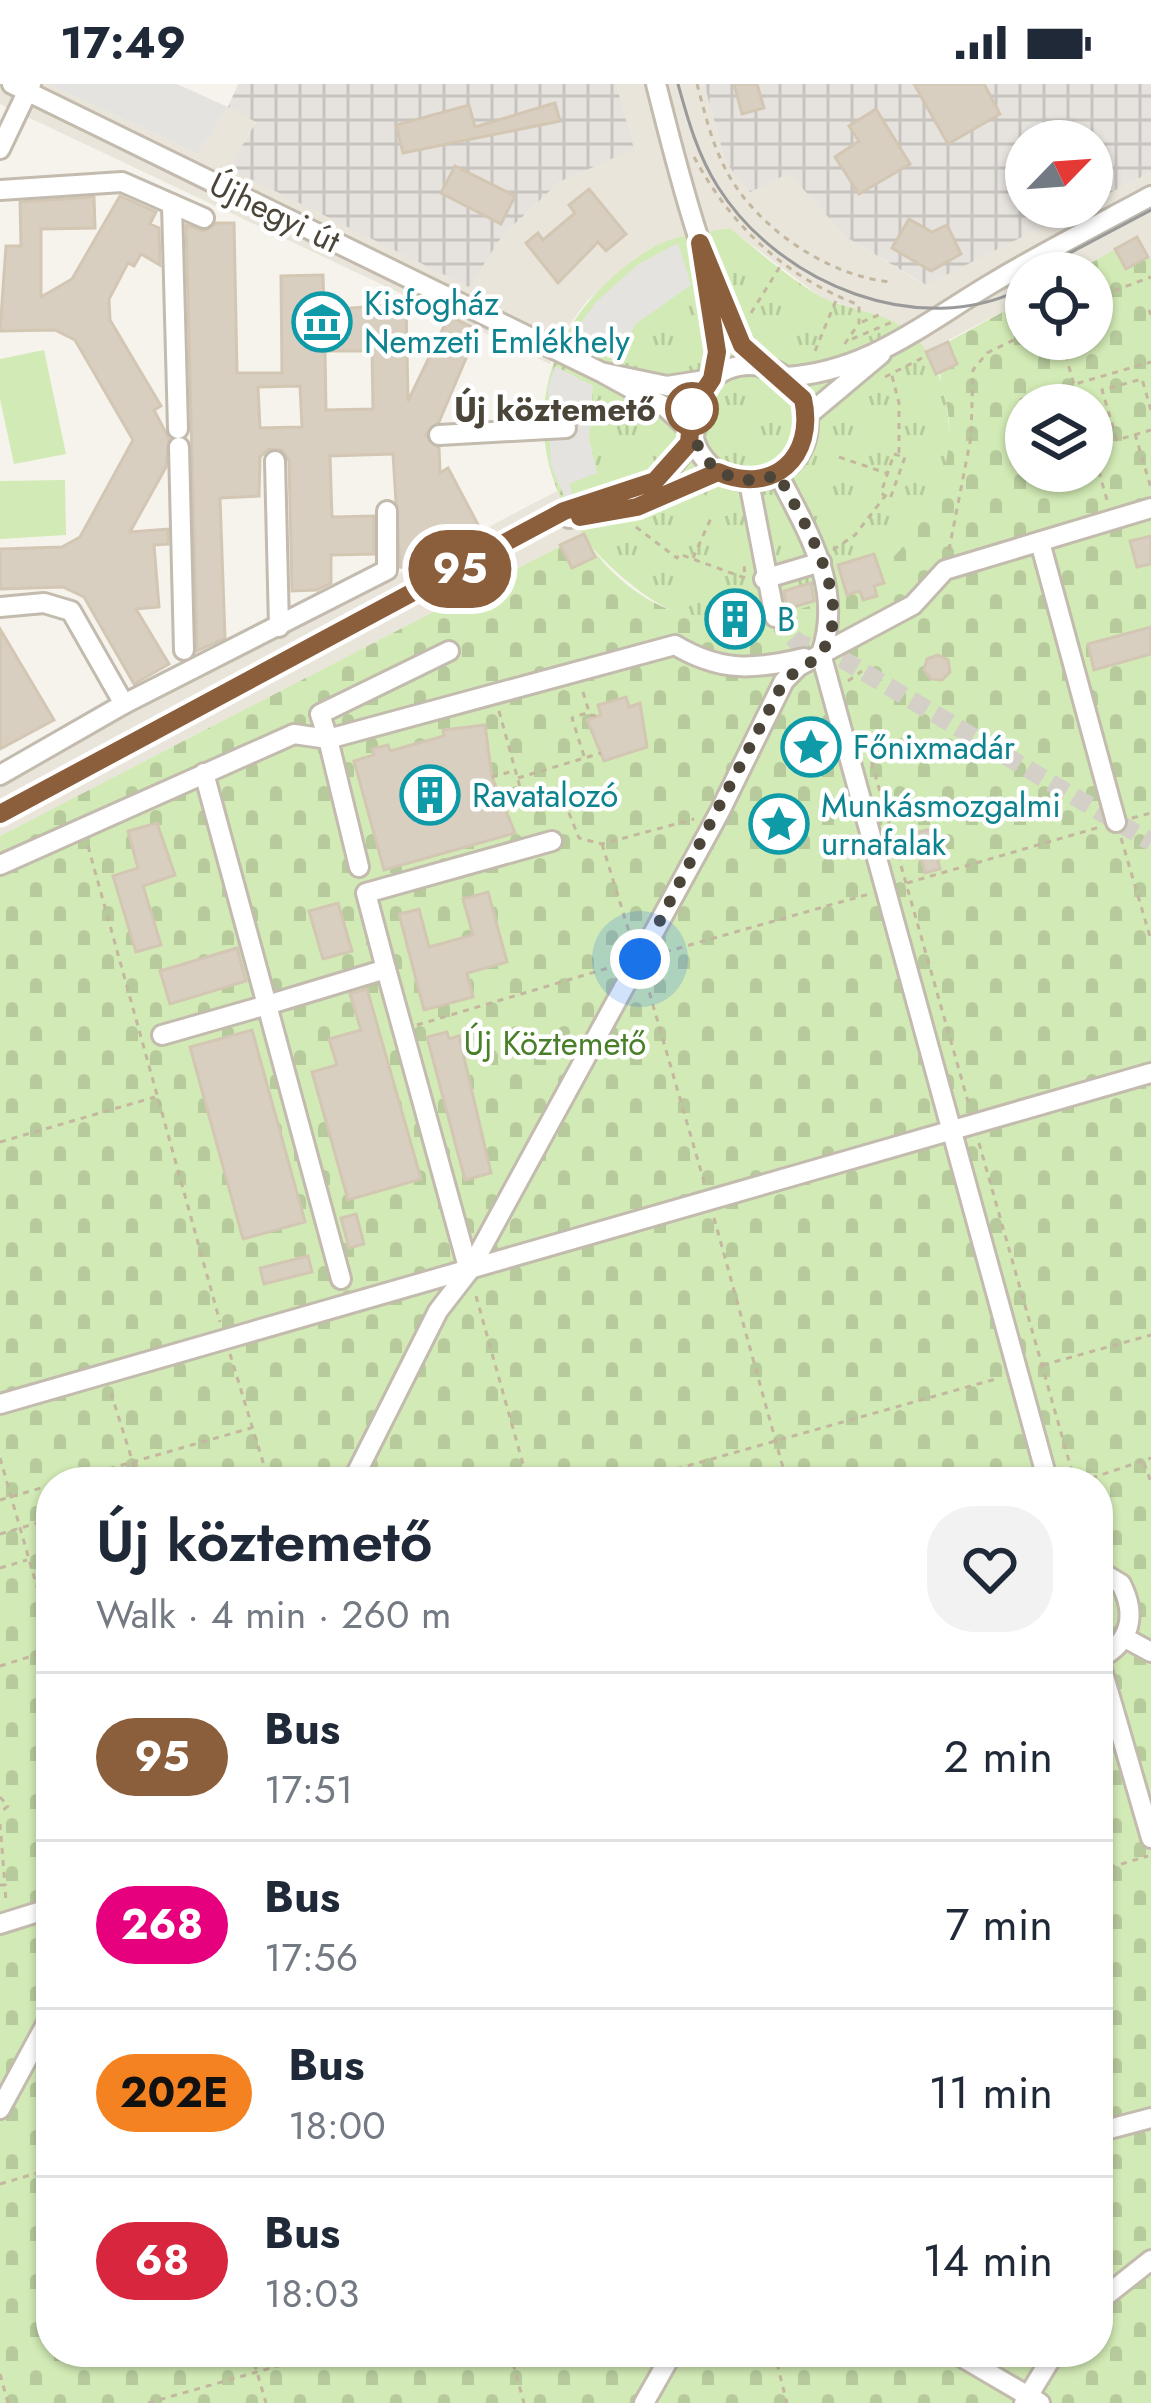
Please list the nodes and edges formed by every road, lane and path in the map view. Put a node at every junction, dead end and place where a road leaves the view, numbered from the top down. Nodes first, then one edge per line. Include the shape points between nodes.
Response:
1 (656, 84) edge
2 (698, 84) edge
3 (24, 86) edge
4 (0, 149) edge
5 (674, 153) junction
6 (0, 190) edge
7 (1151, 196) edge
8 (172, 204) junction
9 (204, 218) dead end
10 (700, 243) junction
11 (782, 263) junction
12 (1151, 277) edge
13 (893, 282) dead end
14 (1113, 291) edge
15 (838, 296) junction
16 (883, 313) dead end
17 (903, 317) dead end
18 (748, 318) dead end
19 (859, 323) junction
20 (850, 340) junction
21 (1005, 344) edge
22 (814, 351) dead end
23 (836, 351) dead end
24 (882, 353) junction
25 (1151, 362) edge
26 (762, 367) junction
27 (603, 373) junction
28 (891, 374) dead end
29 (784, 377) junction
30 (712, 379) junction
31 (1077, 384) edge
32 (1151, 410) edge
33 (807, 416) junction
34 (566, 428) dead end
35 (1151, 430) edge
36 (693, 434) junction
37 (1135, 434) junction
38 (439, 435) dead end
39 (1117, 440) junction
40 (1113, 441) edge
41 (899, 456) junction
42 (839, 457) dead end
43 (275, 461) dead end
44 (718, 472) junction
45 (778, 474) junction
46 (888, 474) junction
47 (749, 482) junction
48 (1151, 490) edge
49 (1104, 492) edge
50 (885, 496) junction
51 (1151, 508) edge
52 (387, 511) dead end
53 (712, 516) dead end
54 (554, 519) junction
55 (1112, 519) junction
56 (636, 526) dead end
57 (1040, 542) junction
58 (824, 558) junction
59 (745, 559) dead end
60 (692, 560) junction
61 (945, 570) junction
62 (764, 579) junction
63 (0, 607) edge
64 (775, 617) tunnel mouth
65 (279, 628) junction
66 (184, 650) dead end
67 (448, 651) dead end
68 (820, 654) junction
69 (577, 673) junction
70 (496, 696) junction
71 (124, 704) junction
72 (589, 712) junction
73 (597, 716) dead end
74 (861, 726) dead end
75 (328, 739) junction
76 (601, 753) dead end
77 (584, 758) junction
78 (514, 771) junction
79 (204, 773) junction
80 (0, 775) edge
81 (492, 777) dead end
82 (516, 778) junction
83 (719, 813) junction
84 (0, 814) edge
85 (1117, 822) junction
86 (82, 826) junction
87 (552, 841) dead end
88 (602, 844) junction
89 (0, 866) edge
90 (359, 868) dead end
91 (906, 883) junction
92 (884, 890) junction
93 (1151, 940) edge
94 (640, 959) junction
95 (386, 969) junction
96 (267, 1005) junction
97 (404, 1029) junction
98 (162, 1035) dead end
99 (1151, 1073) edge
100 (157, 1096) junction
101 (975, 1127) junction
102 (953, 1133) junction
103 (0, 1142) edge
104 (709, 1200) junction
105 (469, 1271) junction
106 (341, 1279) dead end
107 (1151, 1335) edge
108 (225, 1339) junction
109 (1040, 1366) junction
110 (1018, 1372) junction
111 (105, 1374) junction
112 (0, 1404) edge
113 (252, 1428) junction
114 (775, 1442) junction
115 (0, 1458) edge
116 (1151, 1458) edge
117 (1143, 1461) junction
118 (133, 1462) junction
119 (116, 1467) edge
120 (134, 1467) edge
121 (264, 1467) edge
122 (360, 1467) edge
123 (524, 1467) edge
124 (684, 1467) edge
125 (782, 1467) edge
126 (1044, 1467) edge
127 (1072, 1467) edge
128 (1113, 1471) edge
129 (1150, 1482) edge
130 (36, 1490) edge
131 (11, 1497) junction
132 (0, 1500) edge
133 (36, 1524) edge
134 (20, 1528) junction
135 (0, 1534) edge
136 (28, 1560) junction
137 (0, 1568) edge
138 (1113, 1579) edge
139 (36, 1586) edge
140 (1151, 1595) edge
141 (1130, 1601) junction
142 (1126, 1638) junction
143 (1113, 1648) edge
144 (1151, 1652) edge
145 (36, 1655) edge
146 (0, 1666) edge
147 (1113, 1707) edge
148 (0, 1797) edge
149 (0, 1814) edge
150 (0, 1824) edge
151 (1151, 1838) edge
152 (1151, 1856) edge
153 (1113, 1867) edge
154 (2, 1885) edge
155 (36, 1913) edge
156 (5, 1922) edge
157 (36, 2042) edge
158 (0, 2108) edge
159 (1151, 2118) edge
160 (1113, 2128) edge
161 (36, 2173) edge
162 (0, 2184) edge
163 (1151, 2260) edge
164 (1113, 2290) edge
165 (256, 2367) edge
166 (274, 2367) edge
167 (514, 2367) edge
168 (664, 2367) edge
169 (778, 2367) edge
170 (977, 2367) edge
171 (1047, 2367) edge
172 (257, 2372) junction
173 (0, 2374) edge
174 (1030, 2401) edge
175 (8, 2403) edge
176 (148, 2403) edge
177 (266, 2403) edge
178 (524, 2403) edge
179 (644, 2403) edge
180 (787, 2403) edge

1 - 5 street
2 - 13 path via 723,166 761,215 825,262
3 - 4 street
3 - 27 street, Újhegyi út
5 - 10 street
5 - 11 path via 690,149 731,217
6 - 8 street via 110,180
7 - 24 street
8 - 9 street
8 - 66 street
10 - 26 street via 742,345
10 - 30 street via 717,338
11 - 15 path
11 - 18 path
12 - 14 path
15 - 19 path via 859,305
15 - 22 path
16 - 19 path
17 - 20 path
19 - 20 path
20 - 23 path
21 - 61 path via 973,370 971,437
24 - 29 street
24 - 33 street
25 - 31 path
26 - 29 street
26 - 30 street
27 - 30 street, Újhegyi út via 667,386
27 - 36 street, Újhegyi út via 665,406
28 - 41 path
29 - 33 street
30 - 36 street via 692,409
32 - 39 path via 1142,379 1102,390
33 - 45 street via 799,454
34 - 38 street
35 - 37 path
36 - 44 street
36 - 54 street via 655,481
37 - 39 path
37 - 48 path
39 - 40 path
41 - 46 path
41 - 50 path via 905,457 896,490
42 - 46 path
43 - 65 street
44 - 47 street
44 - 54 street via 623,512
45 - 47 street
45 - 58 street
46 - 50 path
47 - 62 street
49 - 55 path
50 - 58 path via 855,536
51 - 55 street
52 - 65 street via 387,570
53 - 60 path
54 - 84 street
55 - 57 street
56 - 60 path via 663,550
57 - 61 street
57 - 85 street
58 - 62 street
58 - 68 street via 832,610
59 - 60 path via 745,578
61 - 68 street via 913,605
62 - 64 street
63 - 71 street via 44,603 71,611
65 - 71 street
67 - 75 street via 320,714
68 - 69 street via 742,670 675,645
68 - 83 street via 784,681
68 - 92 street
69 - 70 street
69 - 72 path
70 - 75 street
70 - 78 path
71 - 80 street
72 - 73 path
72 - 77 path via 572,718
74 - 91 path
75 - 79 street via 294,734
75 - 90 street
76 - 77 path
77 - 82 path
78 - 81 path
78 - 82 path
79 - 86 street
79 - 96 street
82 - 88 path via 526,808 563,798 579,838
83 - 88 path
83 - 94 street
85 - 91 path
85 - 93 path
86 - 89 street
86 - 100 path
87 - 95 street via 365,893
88 - 94 path
91 - 101 path
92 - 94 path
92 - 102 street
94 - 97 path
94 - 104 path
94 - 105 street
95 - 96 street
95 - 97 street
96 - 98 street
96 - 106 street
97 - 105 street
99 - 101 street
100 - 103 path
100 - 108 path
101 - 102 street
101 - 109 path
102 - 104 street
102 - 110 street
104 - 105 street
104 - 114 path
105 - 108 street
105 - 122 street via 439,1311
105 - 123 path
107 - 109 path
108 - 111 street
108 - 113 path
109 - 127 path
110 - 114 path
110 - 126 street
111 - 112 street
111 - 118 path
113 - 118 path
113 - 121 path
114 - 124 path
114 - 125 path
115 - 131 path
116 - 117 path
117 - 128 path
117 - 129 path
118 - 119 path
118 - 120 path
130 - 131 path
131 - 132 path
131 - 134 path
133 - 134 path
134 - 135 path
134 - 136 path
136 - 137 path
136 - 139 path
138 - 141 street
140 - 141 street
141 - 142 street
142 - 143 street
142 - 144 street
145 - 146 path
147 - 151 street
148 - 149 path via 8,1806
150 - 154 path
152 - 153 path
154 - 156 path
155 - 156 street
157 - 158 street
159 - 160 street
161 - 162 path
163 - 164 street
165 - 172 path
166 - 172 path
167 - 178 path
168 - 179 street
169 - 180 path
170 - 174 street
171 - 174 street
172 - 176 path
172 - 177 path
173 - 175 path

